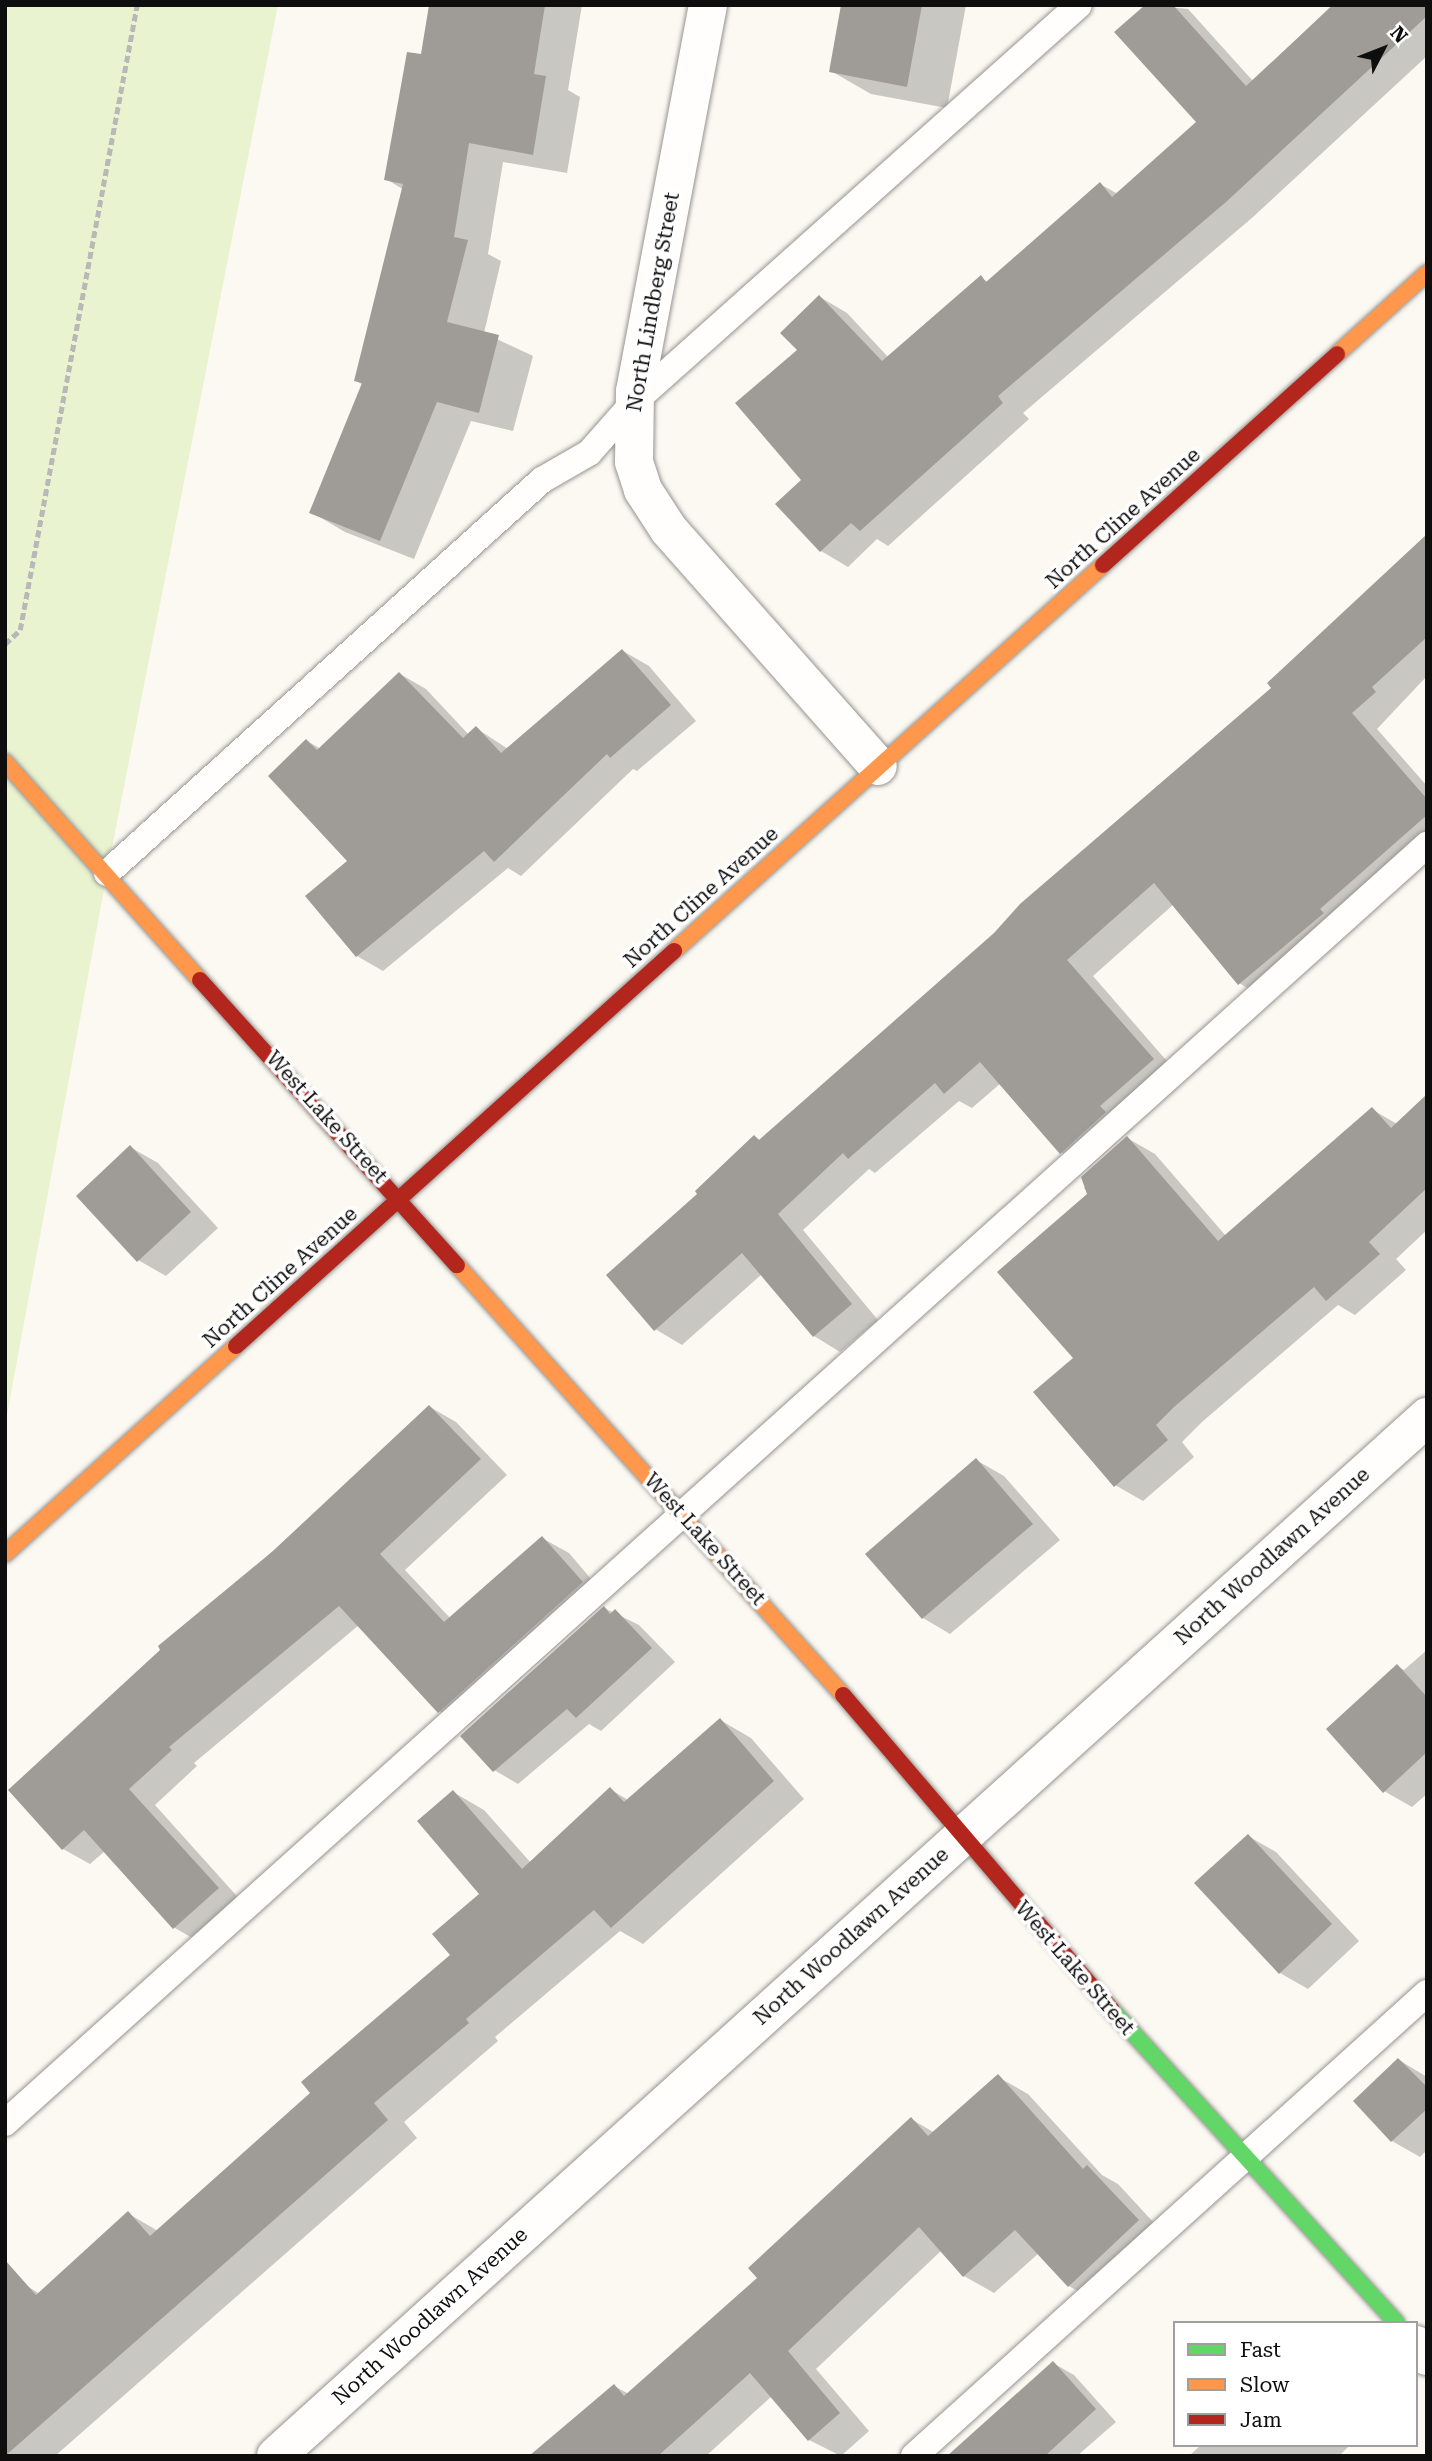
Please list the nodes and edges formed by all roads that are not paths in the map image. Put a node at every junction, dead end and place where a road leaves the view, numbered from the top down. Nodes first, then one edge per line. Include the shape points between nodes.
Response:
1 (708, 5) edge
2 (1079, 5) edge
3 (1427, 273) edge
4 (634, 402) junction
5 (5, 762) edge
6 (878, 766) junction
7 (1427, 845) edge
8 (107, 873) junction
9 (400, 1197) junction
10 (1427, 1416) edge
11 (683, 1515) junction
12 (5, 1554) edge
13 (962, 1835) junction
14 (1427, 1993) edge
15 (5, 2123) edge
16 (1243, 2159) junction
17 (1395, 2321) edge
18 (276, 2456) edge
19 (914, 2456) edge

1 - 4 street, North Lindberg Street
2 - 4 lane
3 - 6 street, North Cline Avenue
4 - 6 street, North Lindberg Street via 634,462 654,510
4 - 8 lane via 589,453 542,480
5 - 8 street, West Lake Street
6 - 9 street, North Cline Avenue
7 - 11 lane
8 - 9 street, West Lake Street
9 - 11 street, West Lake Street
9 - 12 street, North Cline Avenue
10 - 13 street, North Woodlawn Avenue
11 - 13 street, West Lake Street via 917,1778
11 - 15 lane
13 - 16 street, West Lake Street
13 - 18 street, North Woodlawn Avenue
14 - 16 lane
16 - 17 street, West Lake Street via 1274,2185
16 - 19 lane

